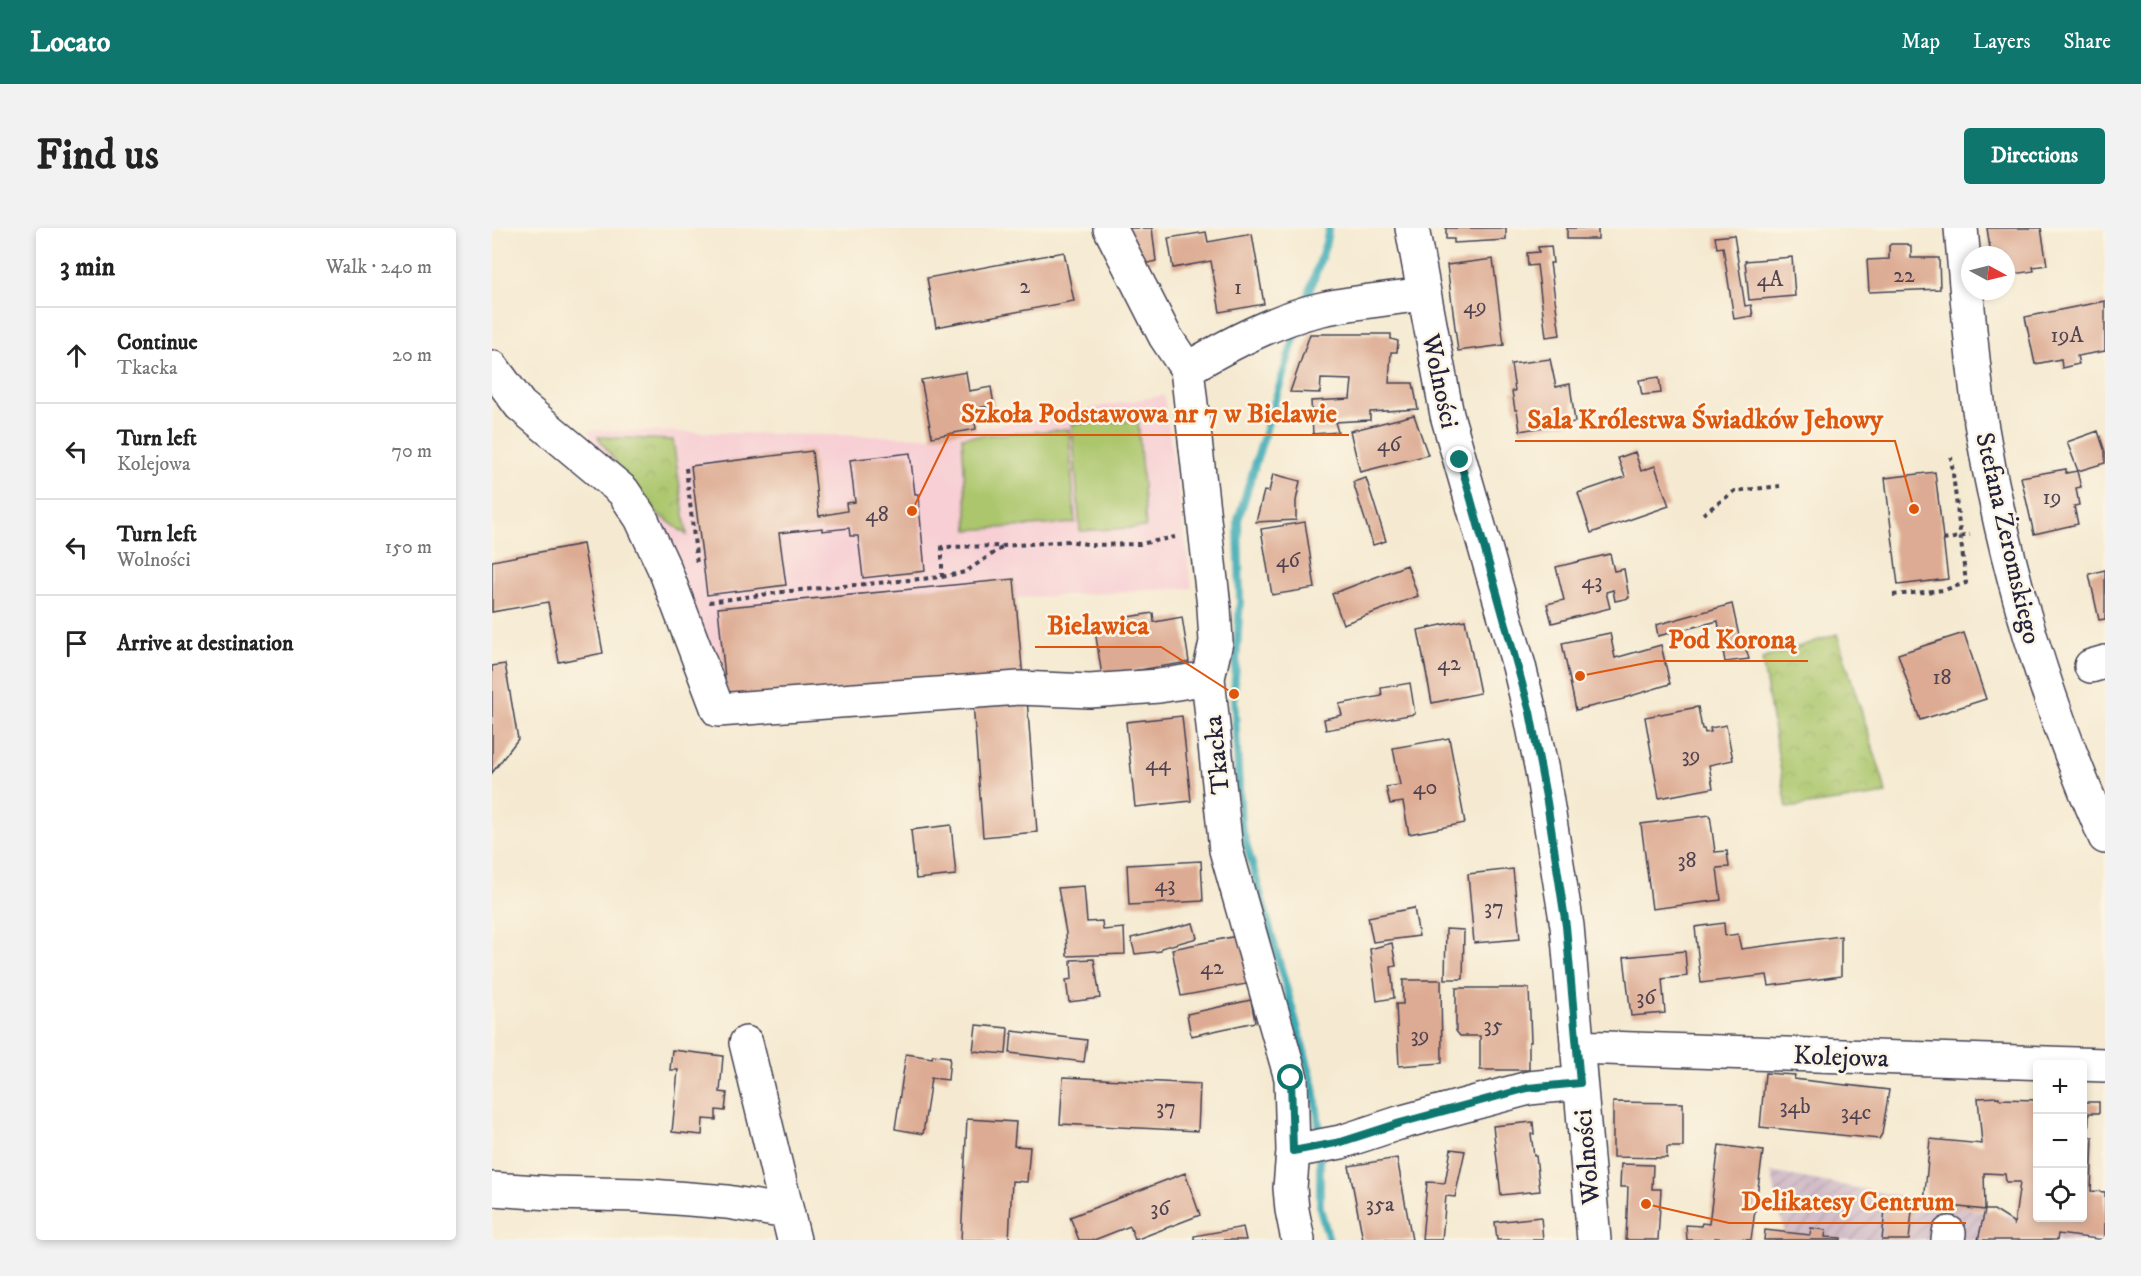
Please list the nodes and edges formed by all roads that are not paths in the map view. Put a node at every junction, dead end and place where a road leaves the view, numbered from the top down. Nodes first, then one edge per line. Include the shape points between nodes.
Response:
1 (1110, 228) edge
2 (1412, 228) edge
3 (1961, 228) edge
4 (1423, 294) junction
5 (492, 367) edge
6 (1187, 369) junction
7 (1208, 678) junction
8 (2105, 837) edge
9 (746, 1042) dead end
10 (1577, 1047) junction
11 (2105, 1065) edge
12 (1580, 1083) junction
13 (1293, 1151) junction
14 (492, 1188) edge
15 (790, 1226) edge
16 (1298, 1240) edge
17 (1594, 1240) edge

1 - 6 street, Tkacka via 1165,336
2 - 4 street, Wolności
3 - 8 street, Stefana Żeromskiego via 1977,392 2004,539 2041,670
4 - 6 street via 1320,309 1219,349
4 - 10 street, Wolności via 1447,415 1530,712 1565,915
5 - 7 street via 520,405 623,491 641,518 718,710 1019,688 1090,691
6 - 7 street, Tkacka via 1216,642
7 - 13 street, Tkacka via 1226,850 1291,1078
9 - 15 street
10 - 11 street, Kolejowa
10 - 12 street, Wolności
12 - 13 street via 1528,1088 1341,1142
12 - 17 street, Wolności
13 - 16 street, Tkacka via 1292,1210
14 - 15 street via 728,1202

